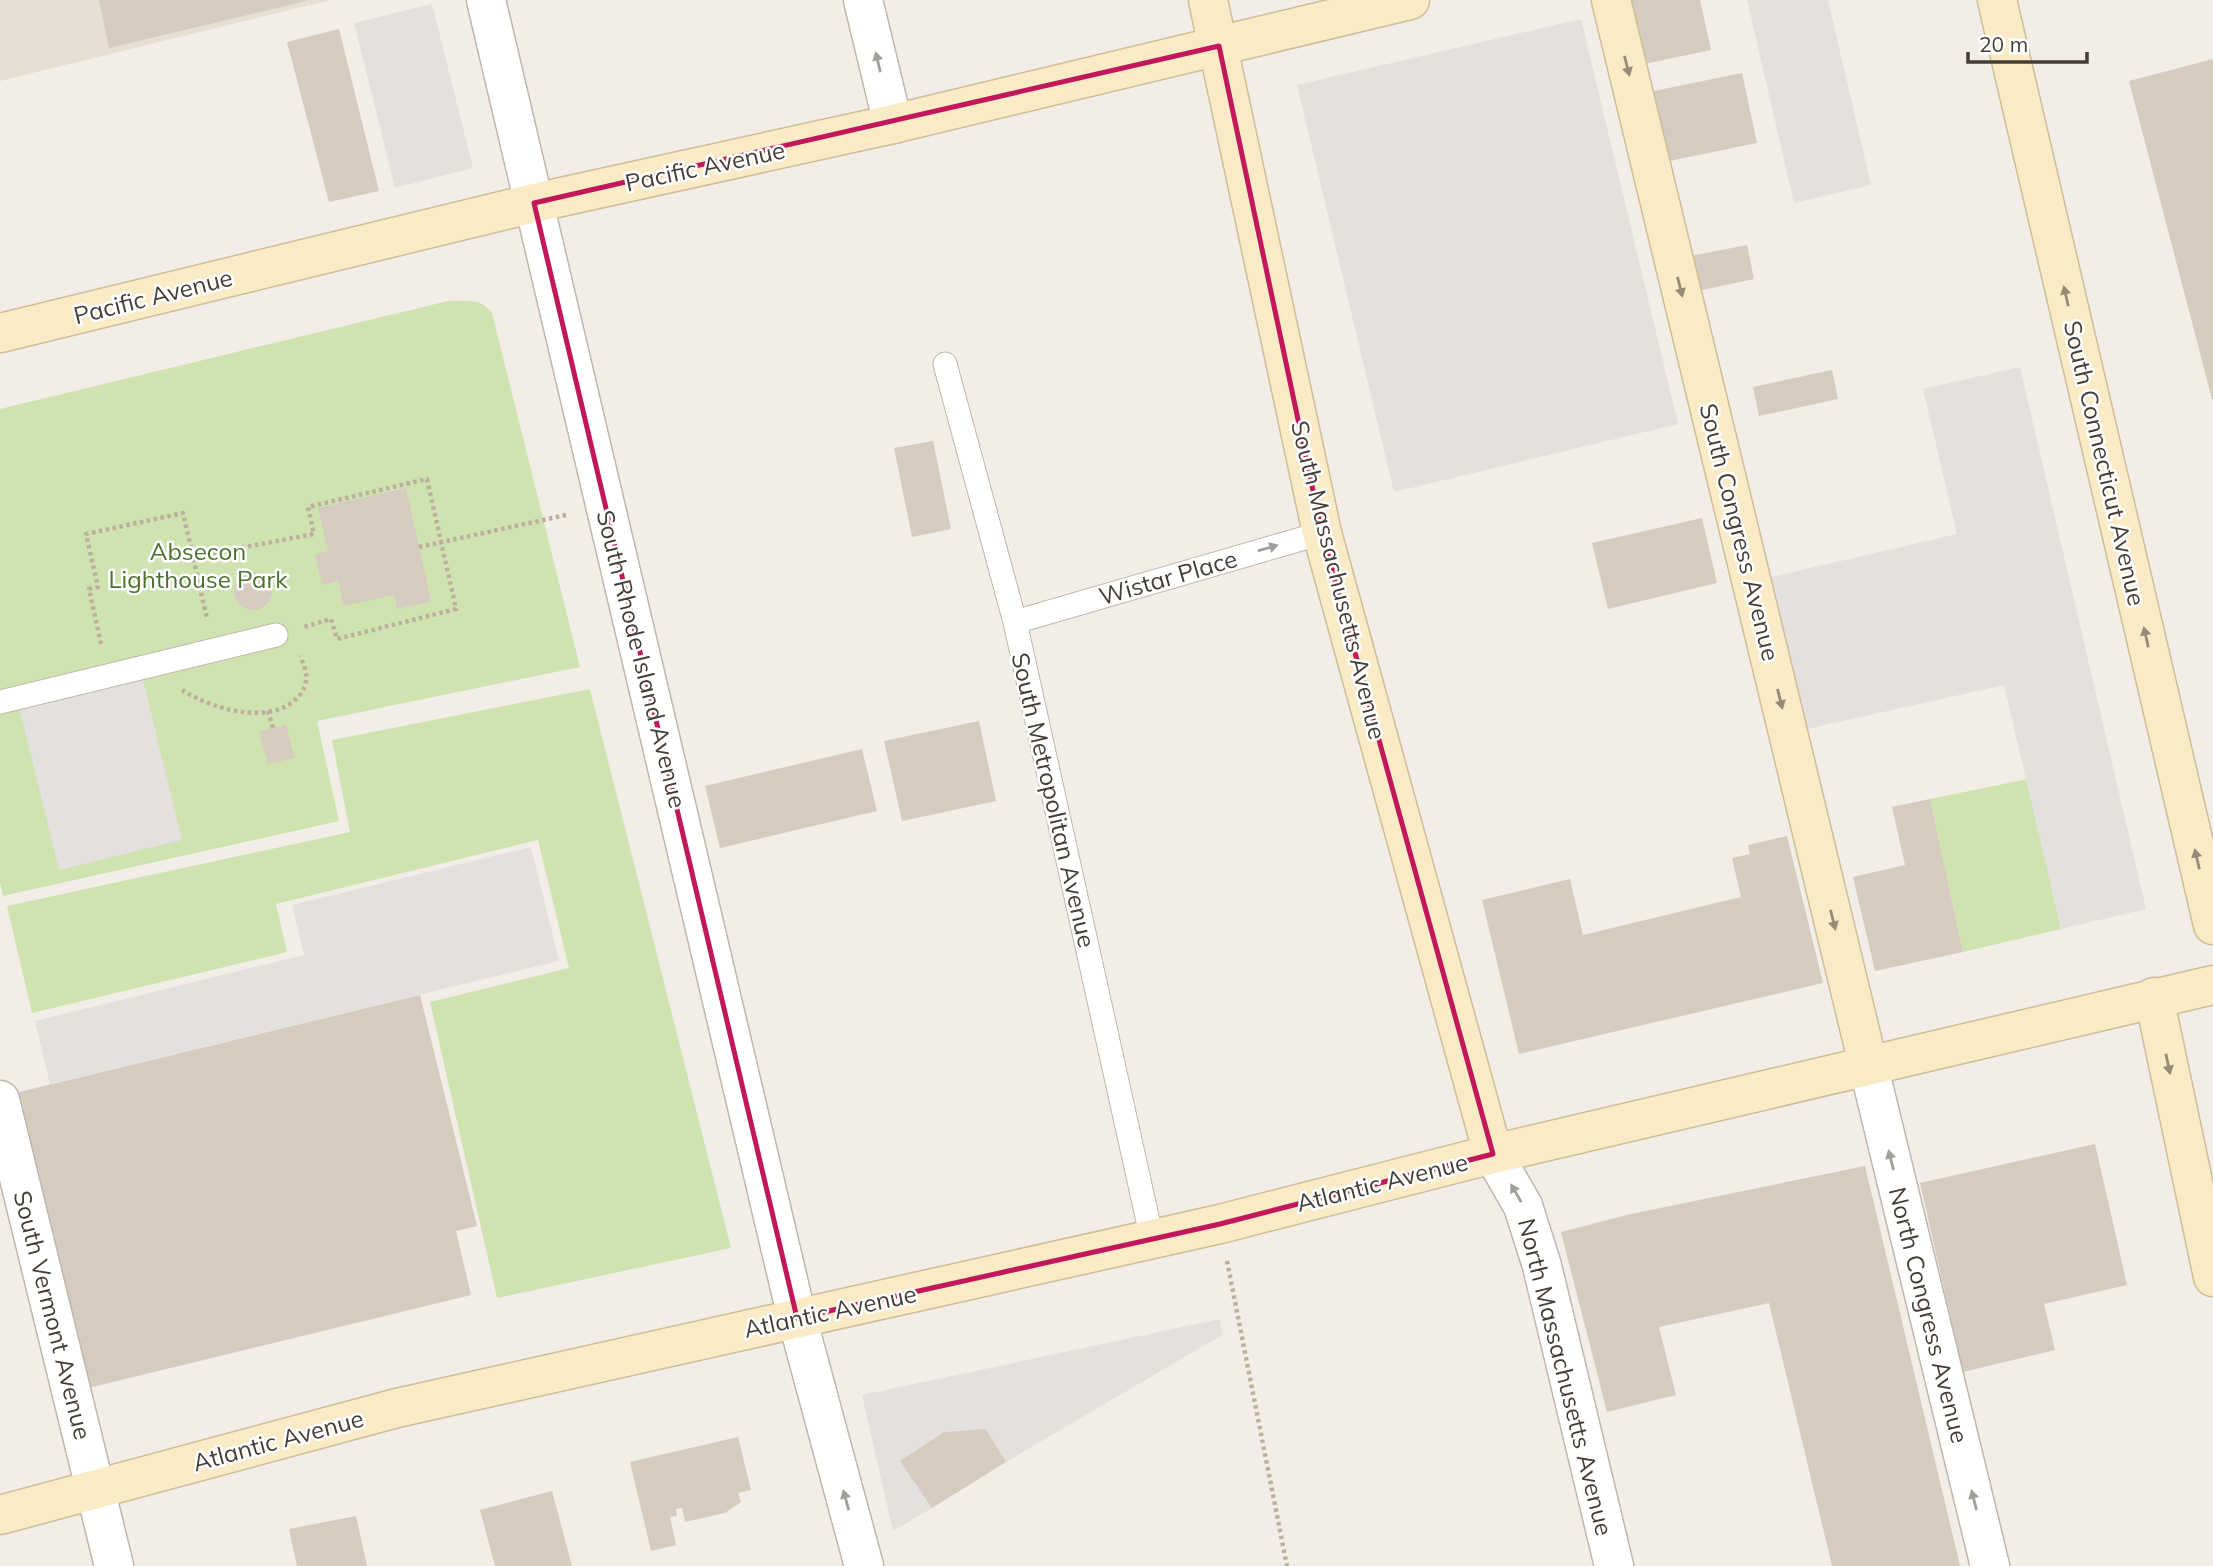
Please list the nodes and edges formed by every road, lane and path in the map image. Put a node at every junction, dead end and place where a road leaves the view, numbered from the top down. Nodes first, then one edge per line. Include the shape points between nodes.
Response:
1 (486, 0) edge
2 (863, 0) edge
3 (1208, 0) edge
4 (1410, 0) edge
5 (1611, 0) edge
6 (1997, 0) edge
7 (1219, 46) junction
8 (893, 124) junction
9 (534, 203) junction
10 (0, 333) edge
11 (945, 364) dead end
12 (605, 506) junction
13 (1322, 533) junction
14 (441, 542) junction
15 (419, 547) dead end
16 (193, 557) junction
17 (1015, 622) junction
18 (276, 635) junction
19 (214, 650) junction
20 (146, 667) junction
21 (108, 676) junction
22 (0, 702) edge
23 (268, 711) junction
24 (273, 728) dead end
25 (2213, 925) edge
26 (2213, 985) edge
27 (2154, 997) junction
28 (1868, 1065) junction
29 (0, 1100) edge
30 (1493, 1154) junction
31 (1220, 1224) junction
32 (1152, 1239) junction
33 (2213, 1278) edge
34 (797, 1318) junction
35 (97, 1490) junction
36 (0, 1515) edge
37 (114, 1566) edge
38 (864, 1566) edge
39 (1287, 1566) edge
40 (1614, 1566) edge
41 (1990, 1566) edge

1 - 9 street, South Rhode Island Avenue
8 -> 2 street
3 - 7 street, South Massachusetts Avenue
4 - 7 street, Pacific Avenue
5 -> 28 street, South Congress Avenue
25 -> 6 street, South Connecticut Avenue
7 - 8 street, Pacific Avenue
7 - 13 street, South Massachusetts Avenue
8 - 9 street, Pacific Avenue
9 - 10 street, Pacific Avenue
9 - 12 street, South Rhode Island Avenue
11 - 17 lane, South Metropolitan Avenue
12 - 14 path
12 - 34 street, South Rhode Island Avenue
17 -> 13 lane, Wistar Place
13 - 30 street, South Massachusetts Avenue
14 - 15 path
14 - 16 path via 427,479 308,507 314,534
14 - 18 path via 456,609 337,639 331,619
16 - 19 path
16 - 21 path via 183,513 86,534 98,587 89,589
17 - 32 lane, South Metropolitan Avenue
18 - 19 lane
18 - 23 path via 300,654 307,671 306,688 294,701
19 - 20 lane
20 - 21 lane
20 - 23 path via 207,703 231,710
21 - 22 lane
23 - 24 path
26 - 27 street, Atlantic Avenue
27 - 28 street, Atlantic Avenue
27 -> 33 street
28 - 30 street, Atlantic Avenue
41 -> 28 street, North Congress Avenue
29 - 35 street, South Vermont Avenue
30 - 31 street, Atlantic Avenue
40 -> 30 street, North Massachusetts Avenue via 1542,1266 1523,1206
31 - 32 street, Atlantic Avenue
31 - 39 path
32 - 34 street, Atlantic Avenue
34 - 35 street, Atlantic Avenue via 397,1408
38 -> 34 street, South Rhode Island Avenue
35 - 36 street, Atlantic Avenue
35 - 37 street, South Vermont Avenue

